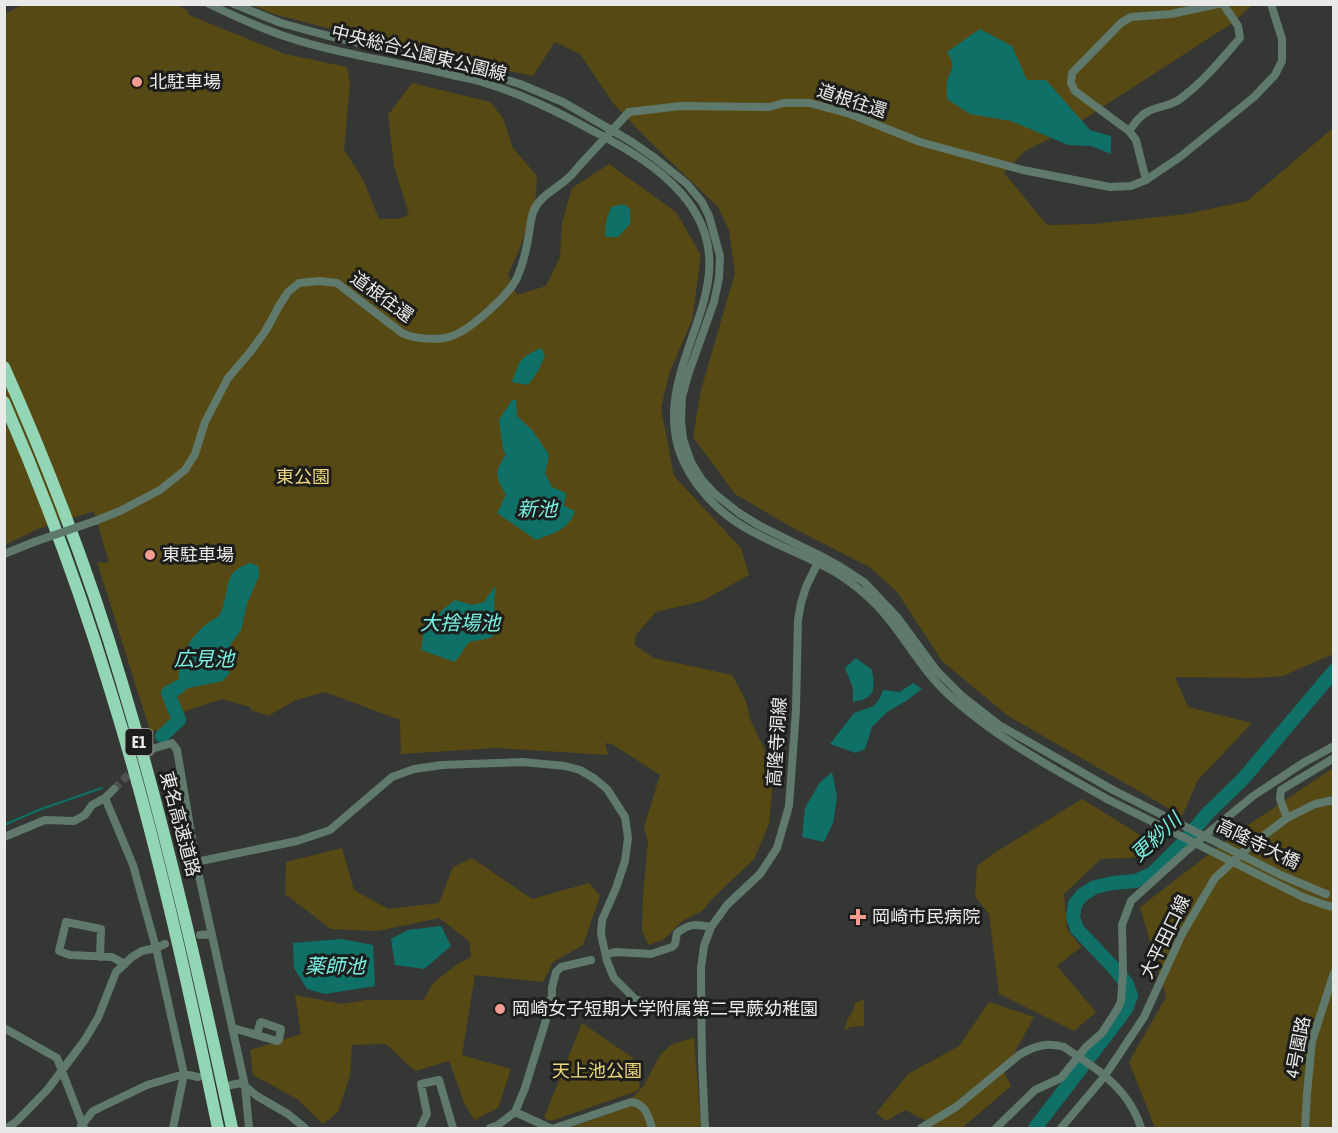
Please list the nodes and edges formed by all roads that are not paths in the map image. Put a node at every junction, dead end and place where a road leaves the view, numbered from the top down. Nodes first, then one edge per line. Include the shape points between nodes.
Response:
1 (209, 4) edge
2 (234, 4) edge
3 (1218, 4) edge
4 (1223, 4) edge
5 (1271, 4) edge
6 (1129, 130) junction
7 (1146, 180) junction
8 (4, 368) edge
9 (4, 402) edge
10 (4, 554) edge
11 (819, 559) junction
12 (1334, 746) edge
13 (154, 748) dead end
14 (1334, 758) edge
15 (114, 789) tunnel mouth
16 (105, 798) junction
17 (1334, 800) edge
18 (1287, 818) junction
19 (4, 837) edge
20 (196, 862) junction
21 (1330, 895) edge
22 (1329, 906) edge
23 (711, 927) junction
24 (212, 934) junction
25 (200, 935) dead end
26 (165, 944) dead end
27 (156, 948) junction
28 (612, 953) dead end
29 (100, 957) junction
30 (591, 960) dead end
31 (124, 964) junction
32 (1334, 973) edge
33 (702, 1011) junction
34 (4, 1028) edge
35 (233, 1028) junction
36 (257, 1035) dead end
37 (62, 1071) junction
38 (184, 1074) junction
39 (198, 1077) dead end
40 (1104, 1077) junction
41 (231, 1085) dead end
42 (245, 1086) junction
43 (515, 1112) junction
44 (82, 1127) edge
45 (494, 1127) edge
46 (8, 1128) edge
47 (173, 1128) edge
48 (218, 1128) edge
49 (232, 1128) edge
50 (249, 1128) edge
51 (304, 1128) edge
52 (420, 1128) edge
53 (453, 1128) edge
54 (552, 1128) edge
55 (652, 1128) edge
56 (705, 1128) edge
57 (921, 1128) edge
58 (996, 1128) edge
59 (1061, 1128) edge
60 (1142, 1128) edge
61 (1305, 1128) edge

1 - 11 street, 中央総合公園東公園線 via 285,36 488,84 618,143 663,175 697,216 707,240 710,267 706,297 676,390 673,414 680,454 702,491 735,523 766,540
2 - 11 street via 281,23 520,84 563,102 632,141 687,184 710,216 720,256 714,302 682,398 683,439 691,462 714,493 739,513
3 - 6 street via 1131,17 1072,73 1075,91
4 - 6 street via 1238,26 1240,38 1206,78 1178,101 1149,110
5 - 7 street, 道根往還 via 1282,39 1282,61 1275,75 1180,158
6 - 7 street via 1136,140
7 - 10 street, 道根往還, bridge via 1131,186 1110,187 1023,171 920,142 810,103 769,107 681,106 629,112 568,178 544,196 533,211 527,244 512,287 475,321 447,338 410,337 337,284 299,283 288,292 266,330 228,378 185,470 160,490 120,511
8 - 49 highway, 東名高速道路 / E1 via 58,497 122,680 171,859
9 - 48 highway, 東名高速道路 / E1 via 68,562 109,684 158,861
11 - 21 street, 高隆寺大橋, bridge via 842,567 864,582 898,618 937,671 999,725 1113,790 1281,875
11 - 22 street, 高隆寺大橋, bridge via 880,609 948,694 996,734 1107,799 1303,897
11 - 23 street, 高隆寺洞線 via 806,587 798,620 789,807 777,848 760,874 727,905
12 - 58 street via 1253,796 1131,901 1122,925 1118,1008 1102,1034 1061,1078 1035,1090
13 - 20 street via 172,743 177,750
14 - 18 street via 1281,790
15 - 16 street
16 - 19 street via 74,821 45,820
16 - 27 street via 133,865
17 - 18 street, 大平田口線 via 1315,804
18 - 40 street, 大平田口線 via 1251,844 1215,878 1182,934 1144,1017
20 - 24 street
20 - 33 street via 297,841 330,830 392,777 414,769 524,762 580,770 607,789 625,817 625,861 601,927 614,978 635,999 667,1010
23 - 28 street via 685,927 677,933 672,947 651,954
23 - 33 street via 701,968
24 - 25 street
24 - 35 street
26 - 27 street
27 - 31 street via 142,951
27 - 38 street
29 - 29 street via 101,928 66,922 59,951
29 - 31 street via 112,957
30 - 43 street via 561,967 556,972 546,1020
31 - 37 street via 116,972 98,1018
32 - 61 street, 4号園路 via 1312,1041
33 - 56 street
34 - 37 street via 57,1058
35 - 36 street
35 - 42 street
37 - 44 street
37 - 46 street
38 - 39 street
38 - 44 street via 114,1100 93,1111
38 - 47 street
40 - 57 street, bridge via 1064,1047 1041,1045 1019,1055 956,1107
40 - 59 street, 大平田口線
40 - 60 street via 1127,1098
41 - 42 street
42 - 50 street
42 - 51 street
43 - 45 street
43 - 54 street
52 - 53 street via 427,1114 421,1084 439,1080
54 - 55 street via 631,1102 640,1104

